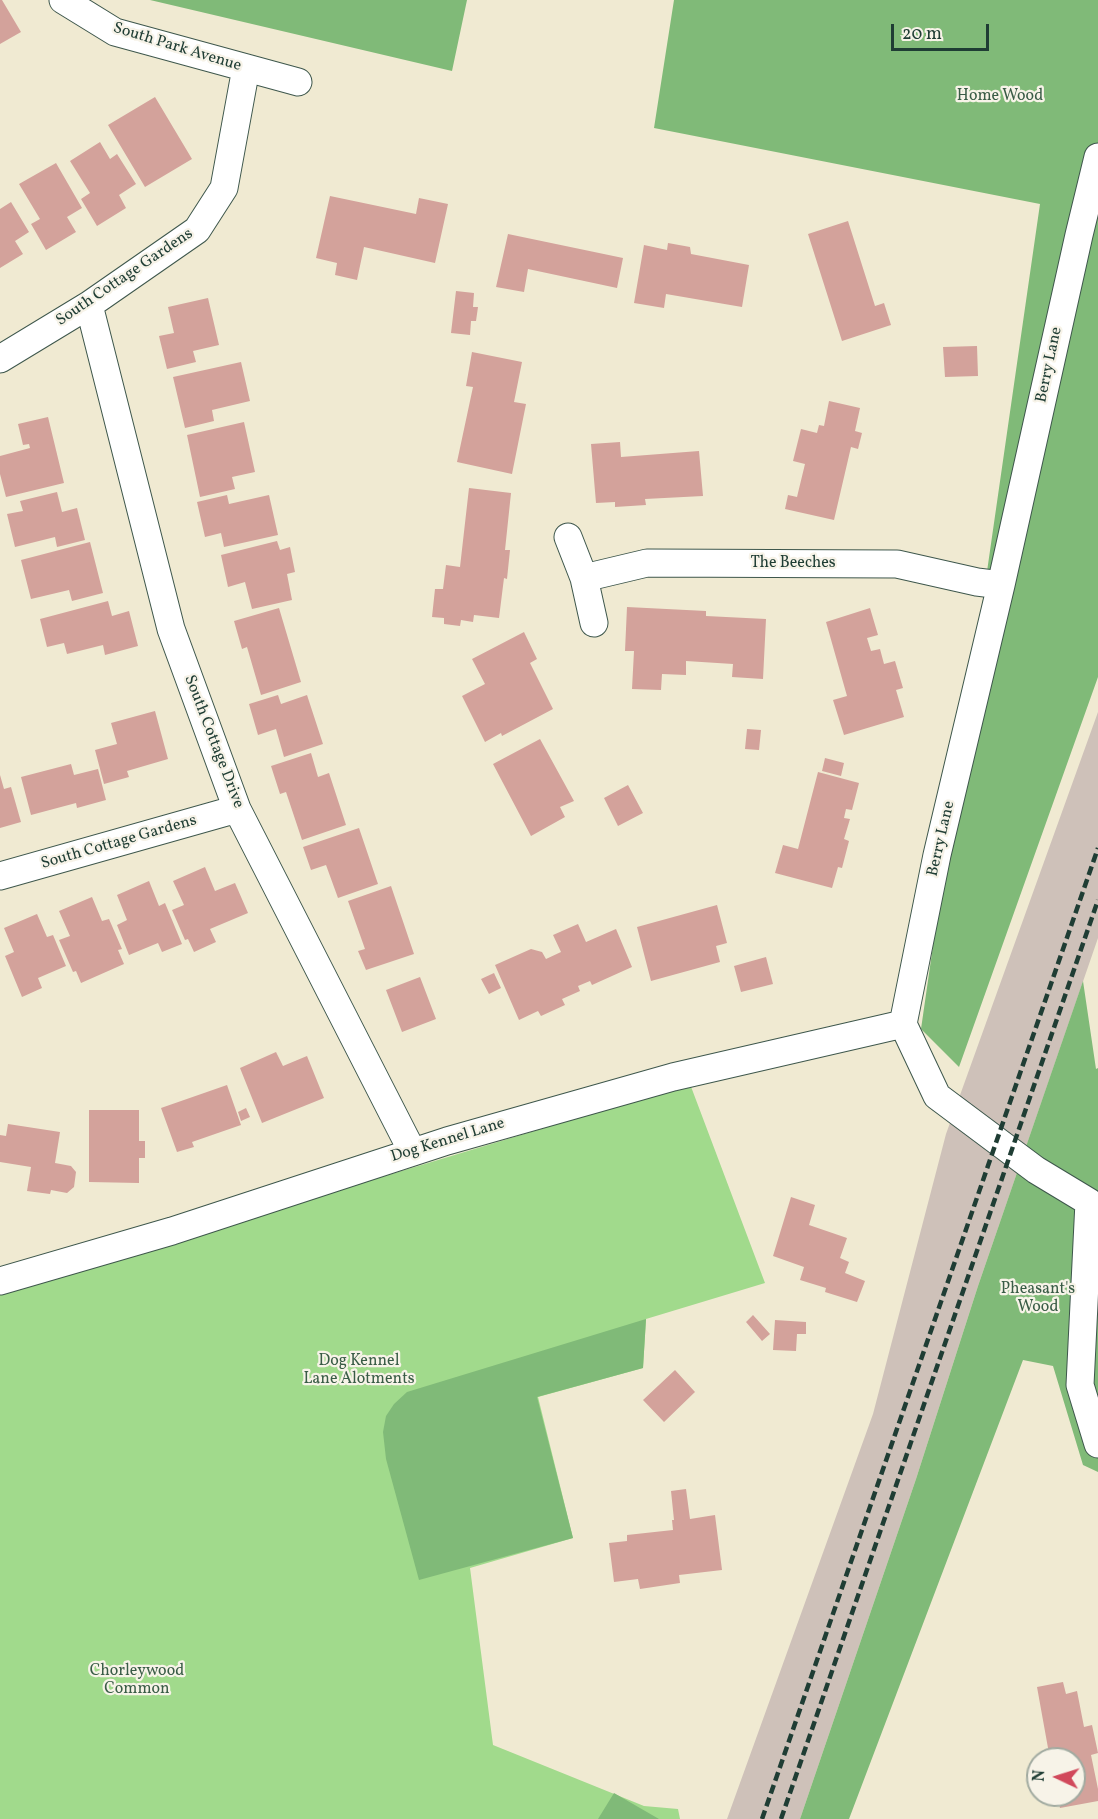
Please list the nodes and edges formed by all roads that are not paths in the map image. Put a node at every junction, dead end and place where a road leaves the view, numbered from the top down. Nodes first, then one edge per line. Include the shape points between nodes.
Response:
1 (63, 0) edge
2 (246, 68) junction
3 (298, 81) dead end
4 (1098, 157) edge
5 (89, 305) junction
6 (0, 359) edge
7 (568, 537) dead end
8 (584, 578) junction
9 (1002, 585) junction
10 (594, 622) dead end
11 (237, 809) junction
12 (0, 876) edge
13 (903, 1024) junction
14 (412, 1151) junction
15 (0, 1281) edge
16 (1098, 1444) edge

1 - 2 street, South Park Avenue via 115,32
2 - 3 street, South Park Avenue
2 - 5 street, South Cottage Gardens via 224,188 197,230
4 - 9 street, Berry Lane
5 - 6 street, South Cottage Gardens
5 - 11 street, South Cottage Drive via 171,629
7 - 8 street
8 - 9 street, The Beeches via 647,563 897,564
8 - 10 street
9 - 13 street, Berry Lane via 937,855
11 - 12 street, South Cottage Gardens
11 - 14 street, South Cottage Drive
13 - 14 street, Dog Kennel Lane via 673,1077
13 - 16 street via 937,1096 1036,1170 1089,1203 1080,1386
14 - 15 street, Dog Kennel Lane via 172,1231

